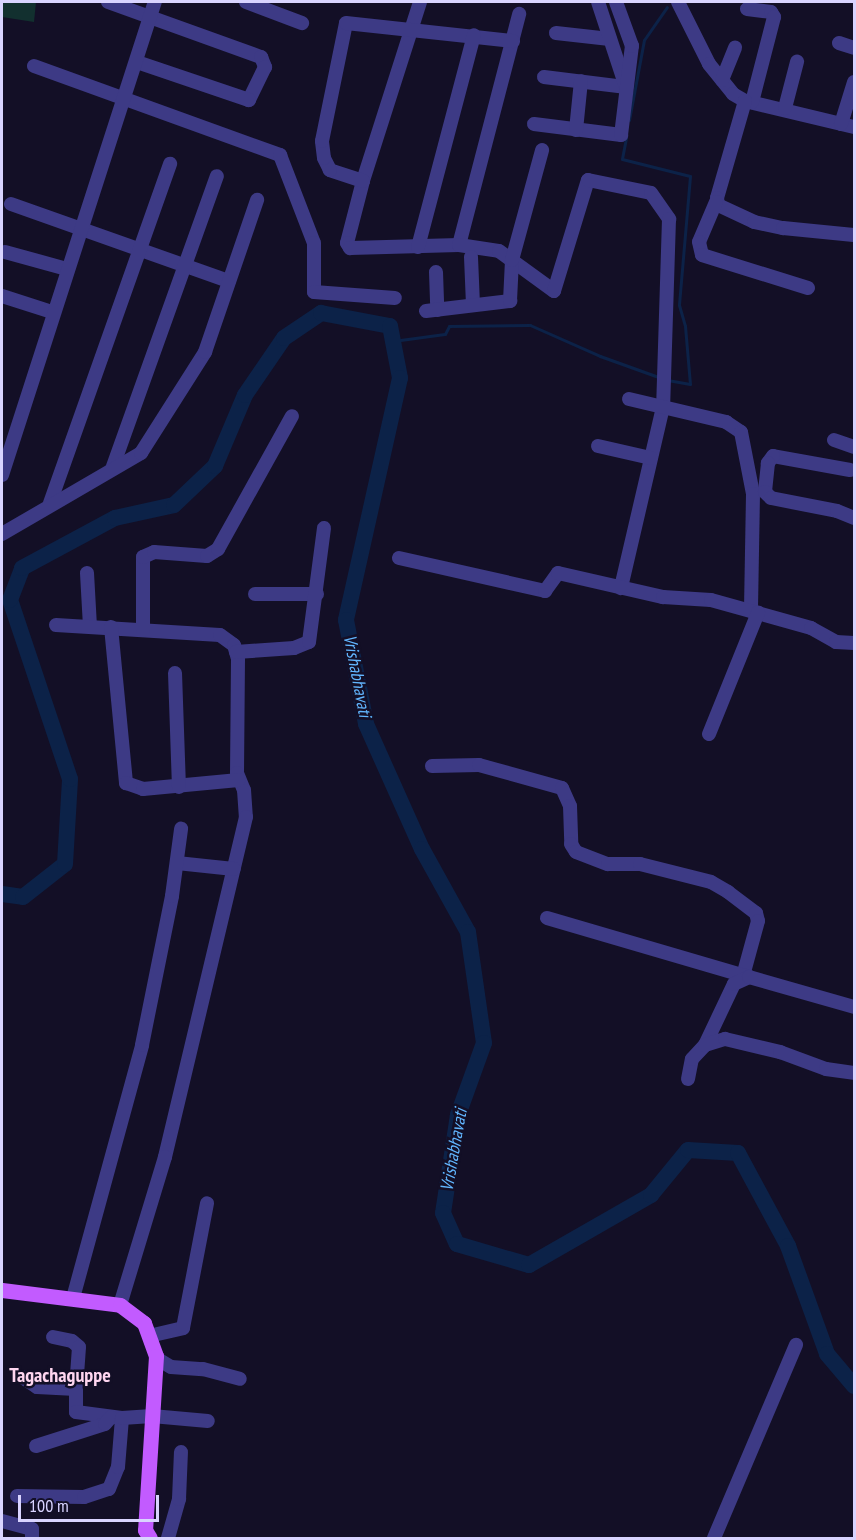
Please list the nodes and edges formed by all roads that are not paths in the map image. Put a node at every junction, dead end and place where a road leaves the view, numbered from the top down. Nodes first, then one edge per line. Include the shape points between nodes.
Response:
1 (108, 2) edge
2 (155, 2) edge
3 (246, 2) edge
4 (420, 2) edge
5 (598, 2) edge
6 (616, 2) edge
7 (678, 2) edge
8 (747, 9) dead end
9 (519, 14) dead end
10 (151, 15) junction
11 (302, 23) dead end
12 (414, 27) junction
13 (556, 33) dead end
14 (474, 36) junction
15 (610, 39) junction
16 (513, 41) junction
17 (839, 43) dead end
18 (735, 47) dead end
19 (855, 48) edge
20 (136, 62) junction
21 (797, 62) dead end
22 (34, 66) dead end
23 (544, 76) dead end
24 (722, 80) junction
25 (581, 81) junction
26 (855, 82) edge
27 (626, 87) junction
28 (125, 100) junction
29 (748, 102) junction
30 (785, 108) junction
31 (534, 124) dead end
32 (848, 126) edge
33 (576, 130) junction
34 (542, 150) dead end
35 (170, 164) dead end
36 (217, 176) dead end
37 (363, 181) junction
38 (257, 200) dead end
39 (717, 202) junction
40 (11, 204) dead end
41 (81, 226) junction
42 (855, 235) edge
43 (459, 245) junction
44 (418, 247) junction
45 (140, 248) junction
46 (5, 252) dead end
47 (471, 257) dead end
48 (512, 260) junction
49 (185, 263) junction
50 (67, 269) junction
51 (436, 272) dead end
52 (229, 280) junction
53 (808, 288) dead end
54 (2, 296) edge
55 (395, 298) dead end
56 (473, 305) junction
57 (52, 312) junction
58 (629, 399) dead end
59 (663, 407) junction
60 (292, 416) dead end
61 (834, 440) dead end
62 (598, 446) dead end
63 (855, 447) edge
64 (651, 458) junction
65 (112, 469) junction
66 (850, 470) dead end
67 (2, 475) edge
68 (50, 503) junction
69 (855, 518) edge
70 (324, 528) dead end
71 (2, 534) edge
72 (399, 558) dead end
73 (87, 573) dead end
74 (621, 588) junction
75 (255, 594) dead end
76 (317, 594) junction
77 (754, 612) junction
78 (56, 625) dead end
79 (90, 626) junction
80 (111, 627) junction
81 (143, 630) junction
82 (855, 644) edge
83 (236, 652) junction
84 (175, 673) dead end
85 (709, 734) dead end
86 (432, 766) dead end
87 (239, 780) junction
88 (179, 787) junction
89 (181, 829) dead end
90 (177, 863) junction
91 (234, 869) junction
92 (547, 918) dead end
93 (746, 977) junction
94 (855, 1007) edge
95 (705, 1045) junction
96 (855, 1073) edge
97 (688, 1079) dead end
98 (207, 1203) dead end
99 (2, 1290) edge
100 (73, 1298) junction
101 (120, 1305) junction
102 (149, 1336) junction
103 (53, 1337) dead end
104 (796, 1345) dead end
105 (156, 1359) junction
106 (22, 1377) dead end
107 (240, 1379) dead end
108 (76, 1389) junction
109 (152, 1416) junction
110 (116, 1418) junction
111 (208, 1421) dead end
112 (36, 1446) dead end
113 (181, 1452) dead end
114 (17, 1496) dead end
115 (2, 1521) edge
116 (32, 1539) edge
117 (150, 1539) edge
118 (168, 1539) edge
119 (714, 1539) edge

1 - 10 street
2 - 10 street
3 - 11 street
4 - 12 street
5 - 15 street
6 - 27 street via 632,46
7 - 24 street via 709,64
8 - 29 street via 771,12 774,17
9 - 16 street
10 - 20 street
10 - 20 street via 261,57 265,67 249,100
12 - 14 street
12 - 37 street
12 - 37 street via 346,23 323,149 330,170
13 - 15 street
14 - 16 street
14 - 44 street
15 - 27 street
16 - 43 street
17 - 19 street
18 - 24 street
20 - 28 street
21 - 30 street
22 - 28 street
23 - 25 street
24 - 29 street
25 - 27 street
25 - 33 street
26 - 32 street
27 - 33 street via 621,135
28 - 41 street
28 - 55 street via 280,155 314,243 314,292
29 - 30 street
29 - 39 street
30 - 32 street
31 - 33 street
34 - 48 street
35 - 45 street
36 - 49 street
37 - 44 street via 348,247
38 - 52 street
39 - 42 street via 754,222
39 - 53 street via 699,242 702,255
40 - 41 street
41 - 45 street
41 - 50 street
43 - 44 street
43 - 48 street via 499,251
45 - 49 street
45 - 68 street
46 - 50 street
47 - 56 street
48 - 56 street via 510,301
48 - 59 street via 554,291 588,180 651,194 669,219
49 - 52 street
49 - 65 street
50 - 57 street
51 - 56 street via 431,310
52 - 65 street via 205,352 173,406 141,453
54 - 57 street
57 - 67 street
58 - 59 street
59 - 64 street
59 - 77 street via 726,422 741,432 753,494
60 - 81 street via 218,549 207,556 154,552 143,557
61 - 63 street
62 - 64 street
64 - 74 street
65 - 68 street
66 - 69 street via 773,456 768,463 765,492 771,498
68 - 71 street
70 - 76 street
72 - 74 street via 545,591 557,573
73 - 79 street
74 - 77 street via 667,598 711,600
75 - 76 street
76 - 83 street via 309,642 294,648
77 - 82 street via 811,628 836,642
77 - 85 street
78 - 79 street
79 - 80 street
80 - 81 street
80 - 88 street via 126,783 143,789
81 - 83 street via 220,635 228,638
83 - 87 street
84 - 88 street
86 - 93 street via 479,765 562,788 570,806 571,844 576,852 608,864 640,864 701,880 728,892 756,913 758,921
87 - 88 street
87 - 91 street via 246,817
89 - 90 street
90 - 91 street
90 - 100 street via 142,1045
91 - 101 street via 165,1157
92 - 93 street
93 - 94 street
93 - 95 street via 734,984
95 - 96 street via 725,1039 780,1052 826,1069
95 - 97 street via 692,1059
98 - 102 street via 183,1328
99 - 100 main road
100 - 101 main road
101 - 102 main road via 144,1323
102 - 105 main road
103 - 108 street via 72,1341 79,1347
104 - 119 street
105 - 107 street via 171,1367 203,1369
105 - 109 main road
106 - 108 street via 38,1387
108 - 110 street via 76,1413
109 - 110 street
109 - 111 street
109 - 117 main road via 144,1530
110 - 112 street
110 - 114 street via 118,1467 109,1490 84,1497
113 - 118 street via 179,1499
115 - 116 street via 32,1529

